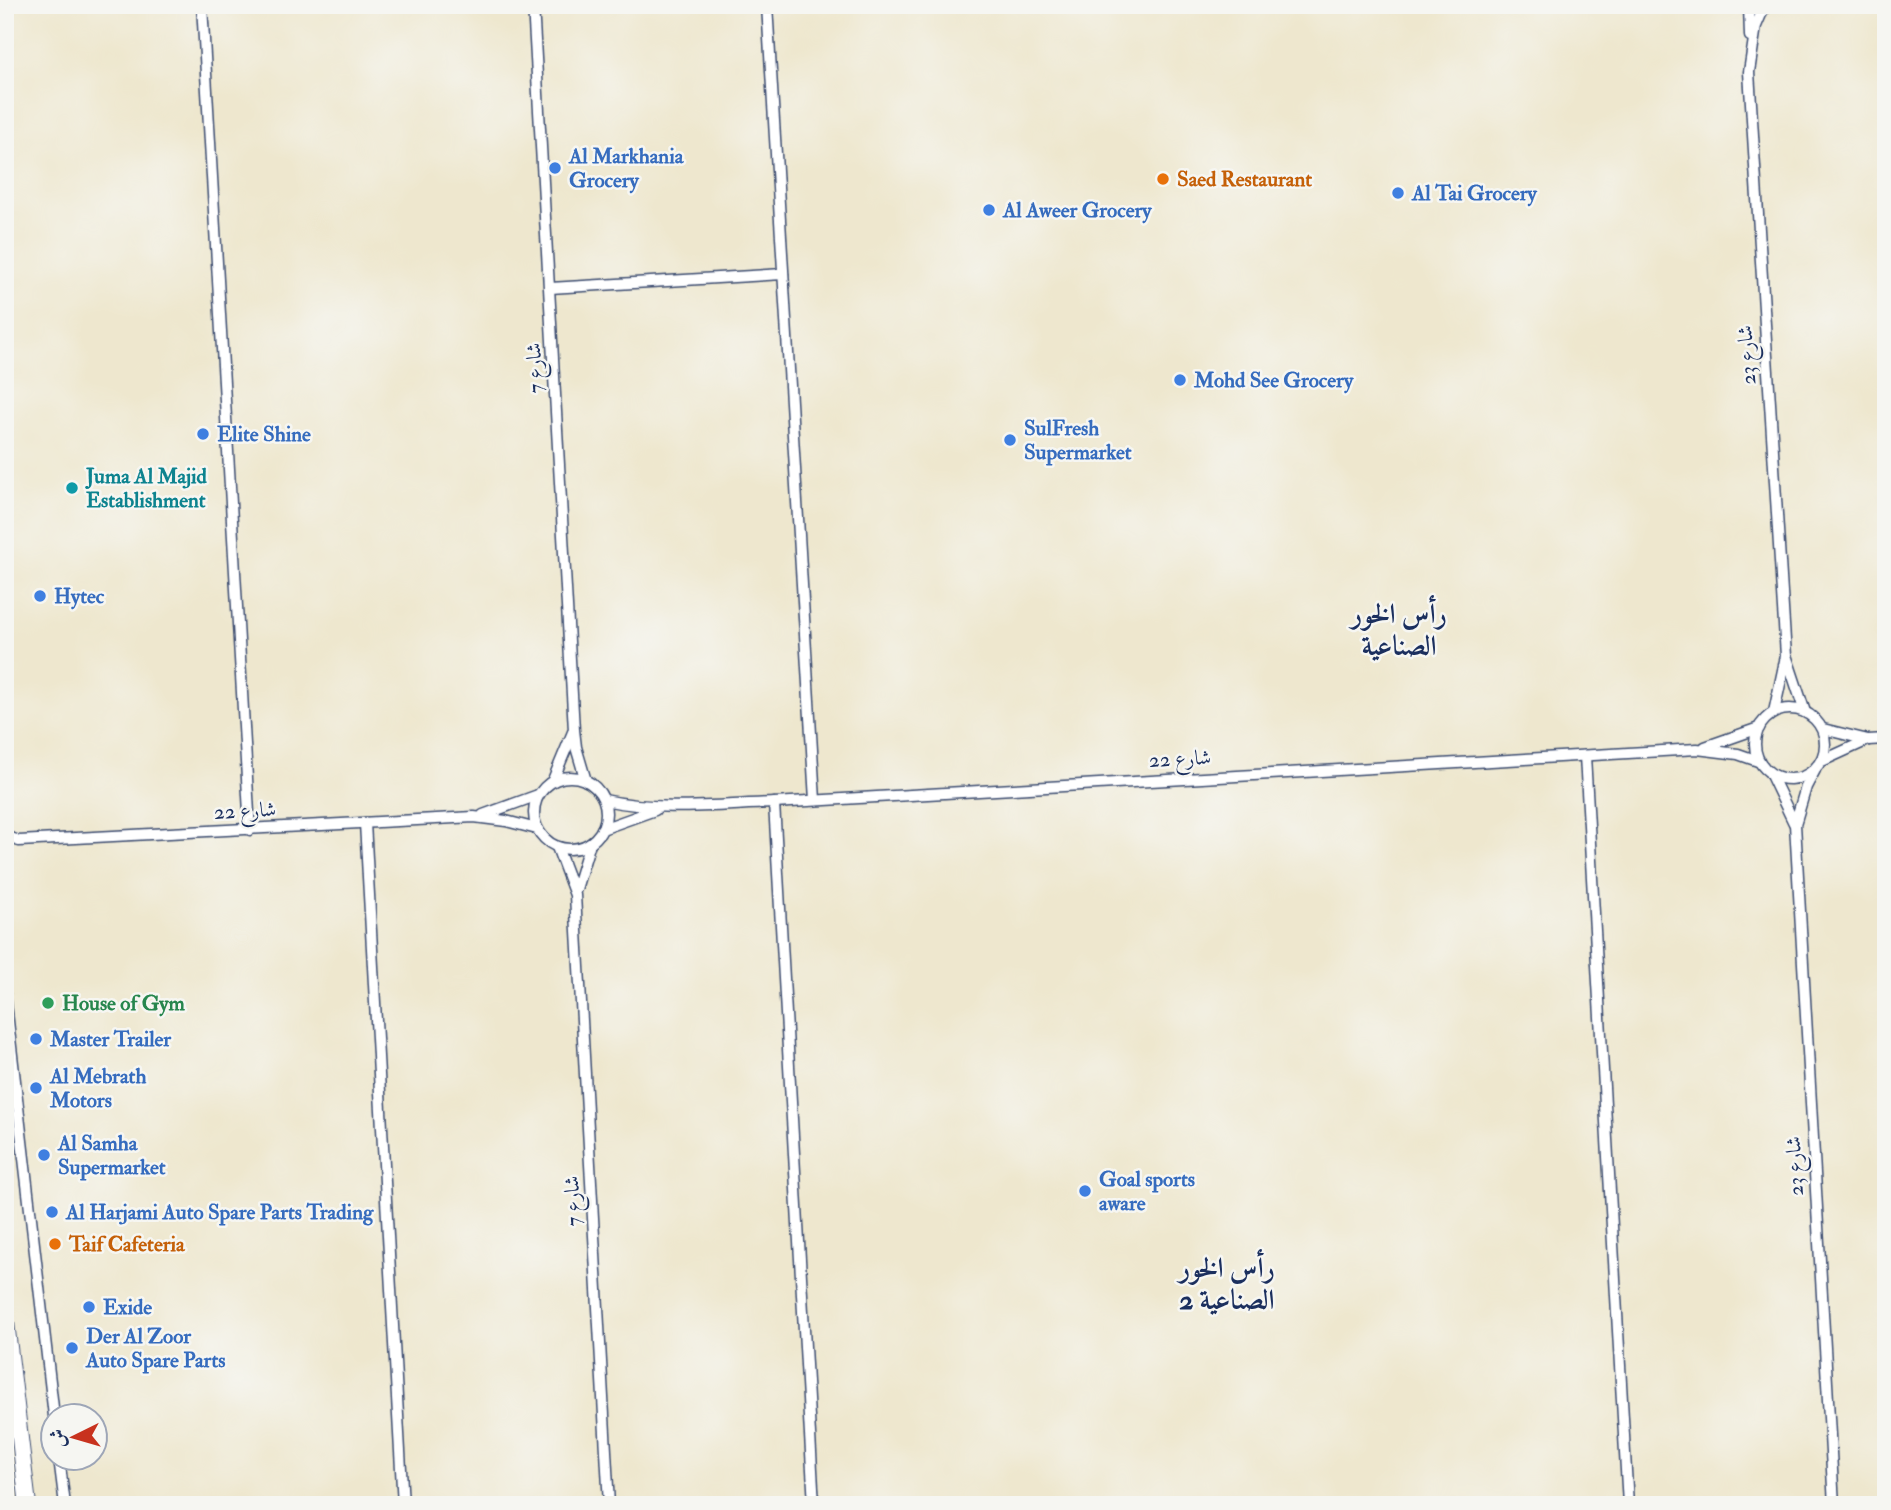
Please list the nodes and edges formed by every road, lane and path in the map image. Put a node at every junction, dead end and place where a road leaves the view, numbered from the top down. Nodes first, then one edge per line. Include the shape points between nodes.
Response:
1 (202, 5) edge
2 (533, 5) edge
3 (767, 5) edge
4 (1749, 5) edge
5 (1765, 5) edge
6 (1754, 52) junction
7 (783, 274) junction
8 (550, 288) junction
9 (1786, 656) junction
10 (1774, 712) junction
11 (1805, 712) junction
12 (1759, 728) junction
13 (1823, 729) junction
14 (574, 730) junction
15 (1886, 739) edge
16 (1868, 740) junction
17 (1697, 749) junction
18 (1585, 756) junction
19 (1758, 761) junction
20 (1819, 766) junction
21 (1771, 775) junction
22 (554, 780) junction
23 (586, 781) junction
24 (538, 795) junction
25 (604, 800) junction
26 (815, 800) junction
27 (774, 803) junction
28 (664, 807) junction
29 (474, 817) junction
30 (365, 823) junction
31 (1795, 824) junction
32 (537, 829) junction
33 (602, 829) junction
34 (250, 830) junction
35 (5, 836) edge
36 (19, 841) junction
37 (590, 843) junction
38 (557, 847) junction
39 (5, 849) edge
40 (575, 895) junction
41 (5, 995) edge
42 (5, 1314) edge
43 (52, 1402) edge
44 (61, 1472) edge
45 (28, 1505) edge
46 (65, 1505) edge
47 (403, 1505) edge
48 (609, 1505) edge
49 (814, 1505) edge
50 (1628, 1505) edge
51 (1834, 1505) edge

1 - 34 street
2 - 8 street, شارع 7
3 - 7 street
4 - 6 street, شارع 23
5 - 6 street, شارع 23 via 1756,26
6 - 9 street, شارع 23 via 1749,72
7 - 8 street
7 - 26 street
8 - 14 street, شارع 7
9 - 10 street, شارع 23
9 - 11 street, شارع 23
10 - 11 street
10 - 12 street
11 - 13 street
12 - 17 street, شارع 22
12 - 19 street via 1755,738
13 - 16 street
13 - 20 street via 1825,751
14 - 22 street
14 - 23 street, شارع 7
15 - 16 street
16 - 20 street
17 - 18 street, شارع 22
17 - 19 street, شارع 22
18 - 26 street, شارع 22
18 - 50 street
19 - 21 street
20 - 21 street via 1802,778 1786,780
20 - 31 street, شارع 23
21 - 31 street, شارع 23
22 - 23 street via 576,777
22 - 24 street
23 - 25 street
24 - 29 street, شارع 22
24 - 32 street via 534,806
25 - 28 street, شارع 22
25 - 33 street
26 - 27 street, شارع 22
27 - 28 street, شارع 22
27 - 49 street
28 - 33 street, شارع 22
29 - 30 street, شارع 22
29 - 32 street, شارع 22
30 - 34 street, شارع 22
30 - 47 street
31 - 51 street, شارع 23
32 - 38 street
33 - 37 street
34 - 36 street, شارع 22
35 - 36 street, شارع 22
36 - 39 street, شارع 22
37 - 38 street
37 - 40 street, شارع 7
38 - 40 street, شارع 7
40 - 48 street, شارع 7
41 - 43 street
42 - 45 highway
44 - 46 street

